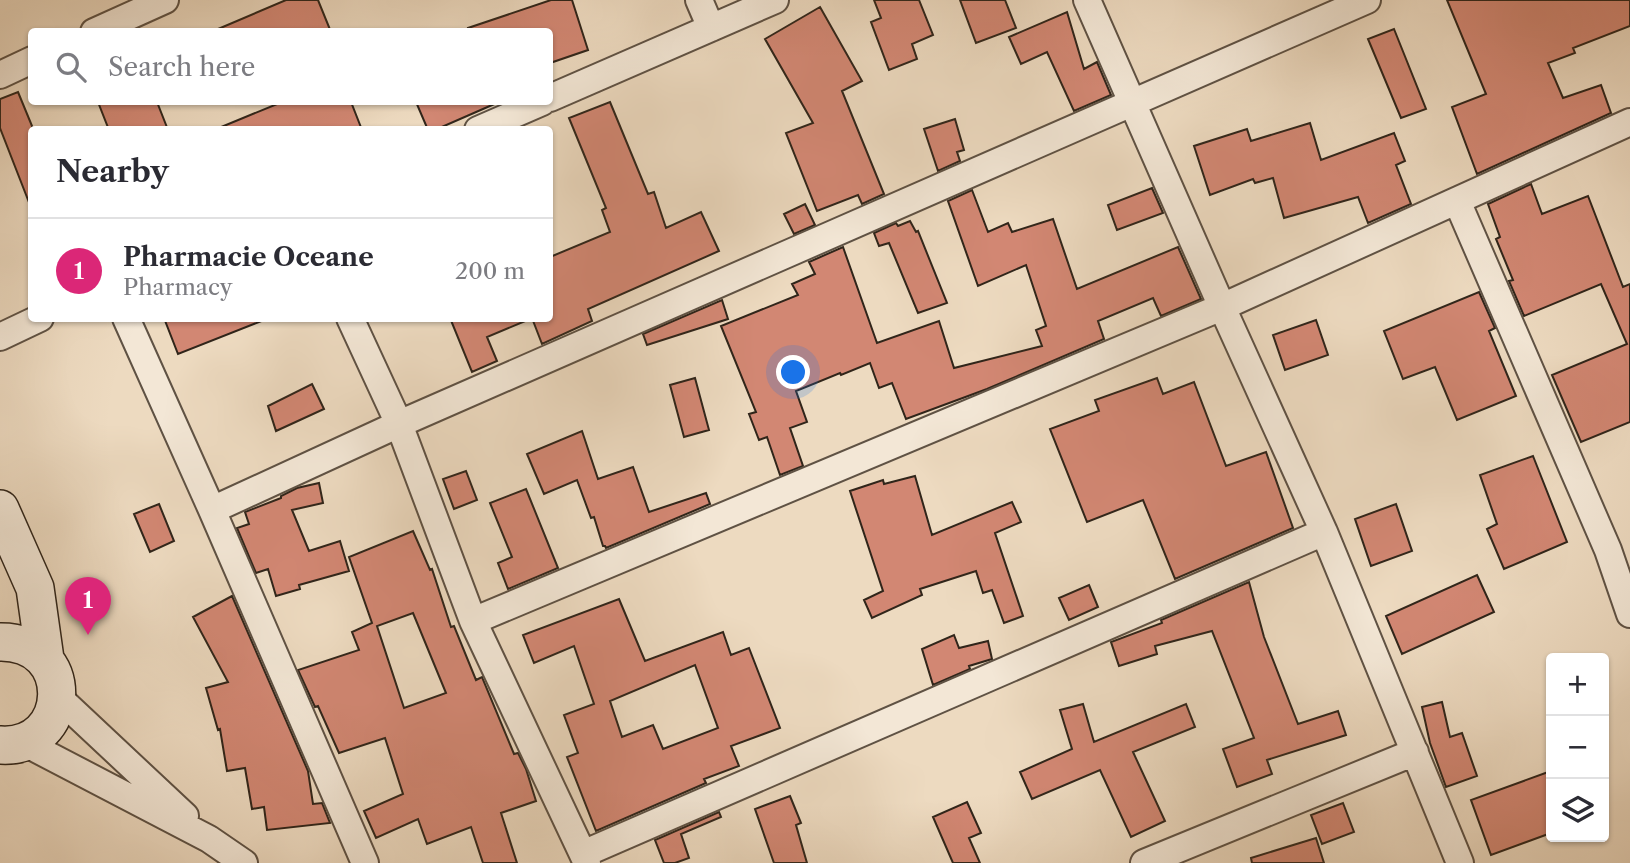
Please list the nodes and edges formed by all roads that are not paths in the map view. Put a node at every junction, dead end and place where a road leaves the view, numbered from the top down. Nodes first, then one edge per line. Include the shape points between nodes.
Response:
1 (165, 0) edge
2 (699, 0) edge
3 (775, 0) edge
4 (1087, 0) edge
5 (1367, 0) edge
6 (103, 28) edge
7 (711, 28) junction
8 (28, 62) edge
9 (0, 75) edge
10 (553, 97) edge
11 (1133, 102) junction
12 (535, 105) edge
13 (1630, 122) edge
14 (487, 126) edge
15 (1457, 201) junction
16 (1222, 307) junction
17 (32, 322) edge
18 (128, 322) edge
19 (352, 322) edge
20 (0, 337) edge
21 (399, 424) junction
22 (0, 509) edge
23 (212, 510) junction
24 (1324, 532) junction
25 (1630, 614) edge
26 (473, 621) junction
27 (0, 642) edge
28 (45, 659) junction
29 (58, 696) junction
30 (11, 744) edge
31 (1415, 751) junction
32 (209, 838) junction
33 (585, 858) edge
34 (244, 863) edge
35 (365, 863) edge
36 (1144, 863) edge
37 (1460, 863) edge

1 - 6 street
2 - 7 street
3 - 7 street
4 - 11 street
5 - 11 street
7 - 10 street
8 - 9 street
11 - 16 street
11 - 21 street
12 - 14 street
13 - 15 street
15 - 16 street
15 - 25 street via 1608,550
16 - 24 street
16 - 26 street
17 - 20 street
18 - 23 street
19 - 21 street
21 - 23 street
21 - 26 street
22 - 28 main road via 35,587
23 - 35 street
24 - 31 street
24 - 33 street
26 - 33 street
27 - 28 main road via 25,645
28 - 29 main road via 55,676
29 - 30 main road via 53,716 41,732
29 - 32 street
30 - 32 street
31 - 36 street
31 - 37 street
32 - 34 street

